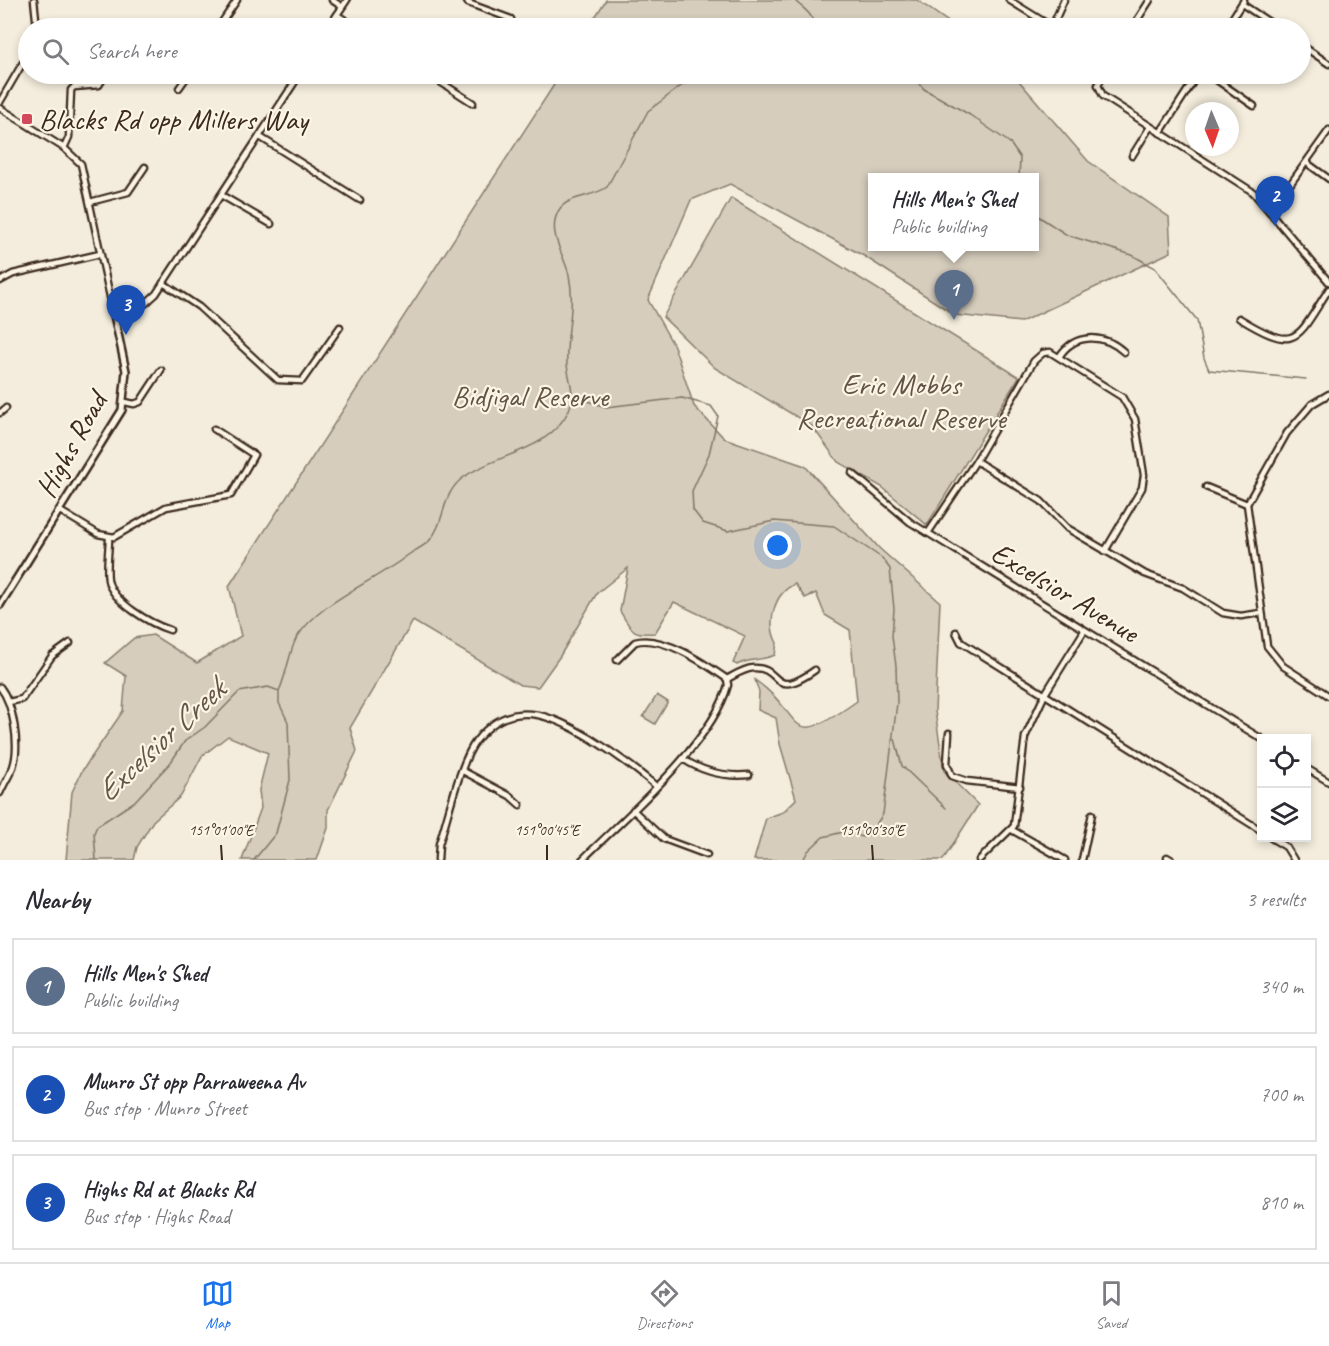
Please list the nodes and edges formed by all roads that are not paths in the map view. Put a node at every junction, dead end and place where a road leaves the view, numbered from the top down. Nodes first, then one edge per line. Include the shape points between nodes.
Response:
1 (34, 0) edge
2 (237, 0) edge
3 (332, 0) edge
4 (347, 0) edge
5 (466, 0) edge
6 (1009, 0) edge
7 (1064, 0) edge
8 (1150, 0) edge
9 (1243, 2) edge
10 (341, 6) junction
11 (337, 15) junction
12 (36, 18) edge
13 (225, 18) edge
14 (335, 18) edge
15 (342, 18) edge
16 (508, 18) edge
17 (1037, 18) edge
18 (1057, 18) edge
19 (1138, 18) edge
20 (1233, 18) edge
21 (1265, 18) edge
22 (1311, 51) edge
23 (1328, 61) edge
24 (18, 71) edge
25 (100, 84) edge
26 (182, 84) edge
27 (294, 84) edge
28 (444, 84) edge
29 (1099, 84) edge
30 (1191, 84) edge
31 (1222, 84) edge
32 (179, 88) dead end
33 (0, 102) edge
34 (473, 103) dead end
35 (1254, 106) dead end
36 (0, 108) edge
37 (1150, 126) junction
38 (1329, 130) edge
39 (1160, 132) junction
40 (260, 137) junction
41 (64, 148) junction
42 (1132, 156) dead end
43 (1306, 163) junction
44 (145, 166) dead end
45 (1329, 179) edge
46 (221, 195) junction
47 (360, 200) dead end
48 (90, 202) junction
49 (1270, 211) junction
50 (271, 224) dead end
51 (100, 254) junction
52 (0, 281) edge
53 (1329, 282) edge
54 (163, 283) junction
55 (1329, 289) edge
56 (114, 315) junction
57 (1239, 318) dead end
58 (340, 327) dead end
59 (1124, 352) dead end
60 (1059, 357) junction
61 (161, 370) dead end
62 (1329, 394) edge
63 (125, 402) junction
64 (6, 408) dead end
65 (0, 413) edge
66 (214, 429) dead end
67 (976, 461) junction
68 (852, 473) dead end
69 (1206, 487) dead end
70 (1247, 504) junction
71 (60, 511) junction
72 (928, 533) junction
73 (109, 537) junction
74 (1105, 551) junction
75 (0, 605) edge
76 (1261, 613) junction
77 (170, 630) dead end
78 (1084, 631) junction
79 (956, 632) dead end
80 (70, 643) dead end
81 (617, 660) dead end
82 (815, 670) dead end
83 (727, 679) junction
84 (0, 687) edge
85 (1045, 694) junction
86 (1329, 696) edge
87 (9, 702) junction
88 (949, 733) dead end
89 (1257, 736) edge
90 (683, 759) junction
91 (463, 771) junction
92 (1311, 771) edge
93 (749, 775) dead end
94 (1329, 782) edge
95 (656, 786) junction
96 (1020, 787) junction
97 (0, 793) edge
98 (520, 805) dead end
99 (633, 810) junction
100 (1092, 814) dead end
101 (1257, 828) edge
102 (1012, 830) junction
103 (1278, 842) edge
104 (707, 855) dead end
105 (438, 860) edge
106 (582, 860) edge
107 (980, 860) edge
108 (1065, 860) edge
109 (1082, 860) edge
110 (1294, 860) edge

1 - 12 street
2 - 13 street
3 - 10 street
4 - 10 street
5 - 16 street
6 - 17 street
7 - 18 street
8 - 19 street
9 - 20 street
9 - 21 street
10 - 11 street
11 - 14 street
11 - 15 street
22 - 23 street
24 - 33 street
25 - 41 street via 71,90 69,137
26 - 32 street
27 - 40 street
28 - 34 street
29 - 37 street via 1103,96
30 - 39 street
31 - 35 street
36 - 41 street
37 - 39 street
37 - 42 street
38 - 43 street
39 - 49 street via 1246,187
40 - 46 street
40 - 47 street
41 - 48 street via 81,164
43 - 45 street
43 - 49 street
44 - 48 street via 128,192
46 - 50 street
46 - 54 street
48 - 51 street
49 - 53 street
51 - 52 street via 13,274
51 - 56 street
54 - 56 street via 145,304
54 - 58 street via 199,307 278,380 302,381
55 - 57 street via 1301,332 1291,338 1275,338
56 - 63 street, Highs Road via 126,371
59 - 60 street via 1110,341 1091,338 1071,345
60 - 67 street via 1050,352 1038,356
60 - 74 street via 1122,397 1135,419 1142,488
61 - 63 street via 140,402
62 - 70 street via 1312,404 1287,433
63 - 71 street, Highs Road
64 - 65 street
66 - 73 street via 254,455 231,495 166,507 123,534
67 - 72 street
67 - 74 street via 1041,501 1067,528
68 - 72 street, Excelsior Avenue
69 - 70 street
70 - 76 street
71 - 73 street via 93,532
71 - 75 street, Highs Road
72 - 78 street, Excelsior Avenue
73 - 77 street via 111,587 144,620
74 - 76 street via 1144,574 1183,588 1222,613
76 - 86 street via 1267,646 1273,656
78 - 85 street
78 - 89 street, Excelsior Avenue
79 - 85 street via 961,642
80 - 87 street via 52,656 21,699
81 - 83 street via 634,642 661,641
82 - 83 street via 793,683 777,681 755,668
83 - 90 street via 727,690
84 - 87 street
85 - 96 street via 1025,738
85 - 101 street
87 - 97 street via 15,754
88 - 96 street via 947,764 952,776
90 - 93 street via 718,774
90 - 95 street
91 - 95 street via 474,745 491,726 511,716 543,714 559,719 628,761
91 - 98 street
91 - 105 street via 439,844
92 - 94 street
95 - 99 street
96 - 102 street
99 - 104 street via 664,839
99 - 106 street
100 - 109 street
102 - 107 street
102 - 108 street
103 - 110 street

